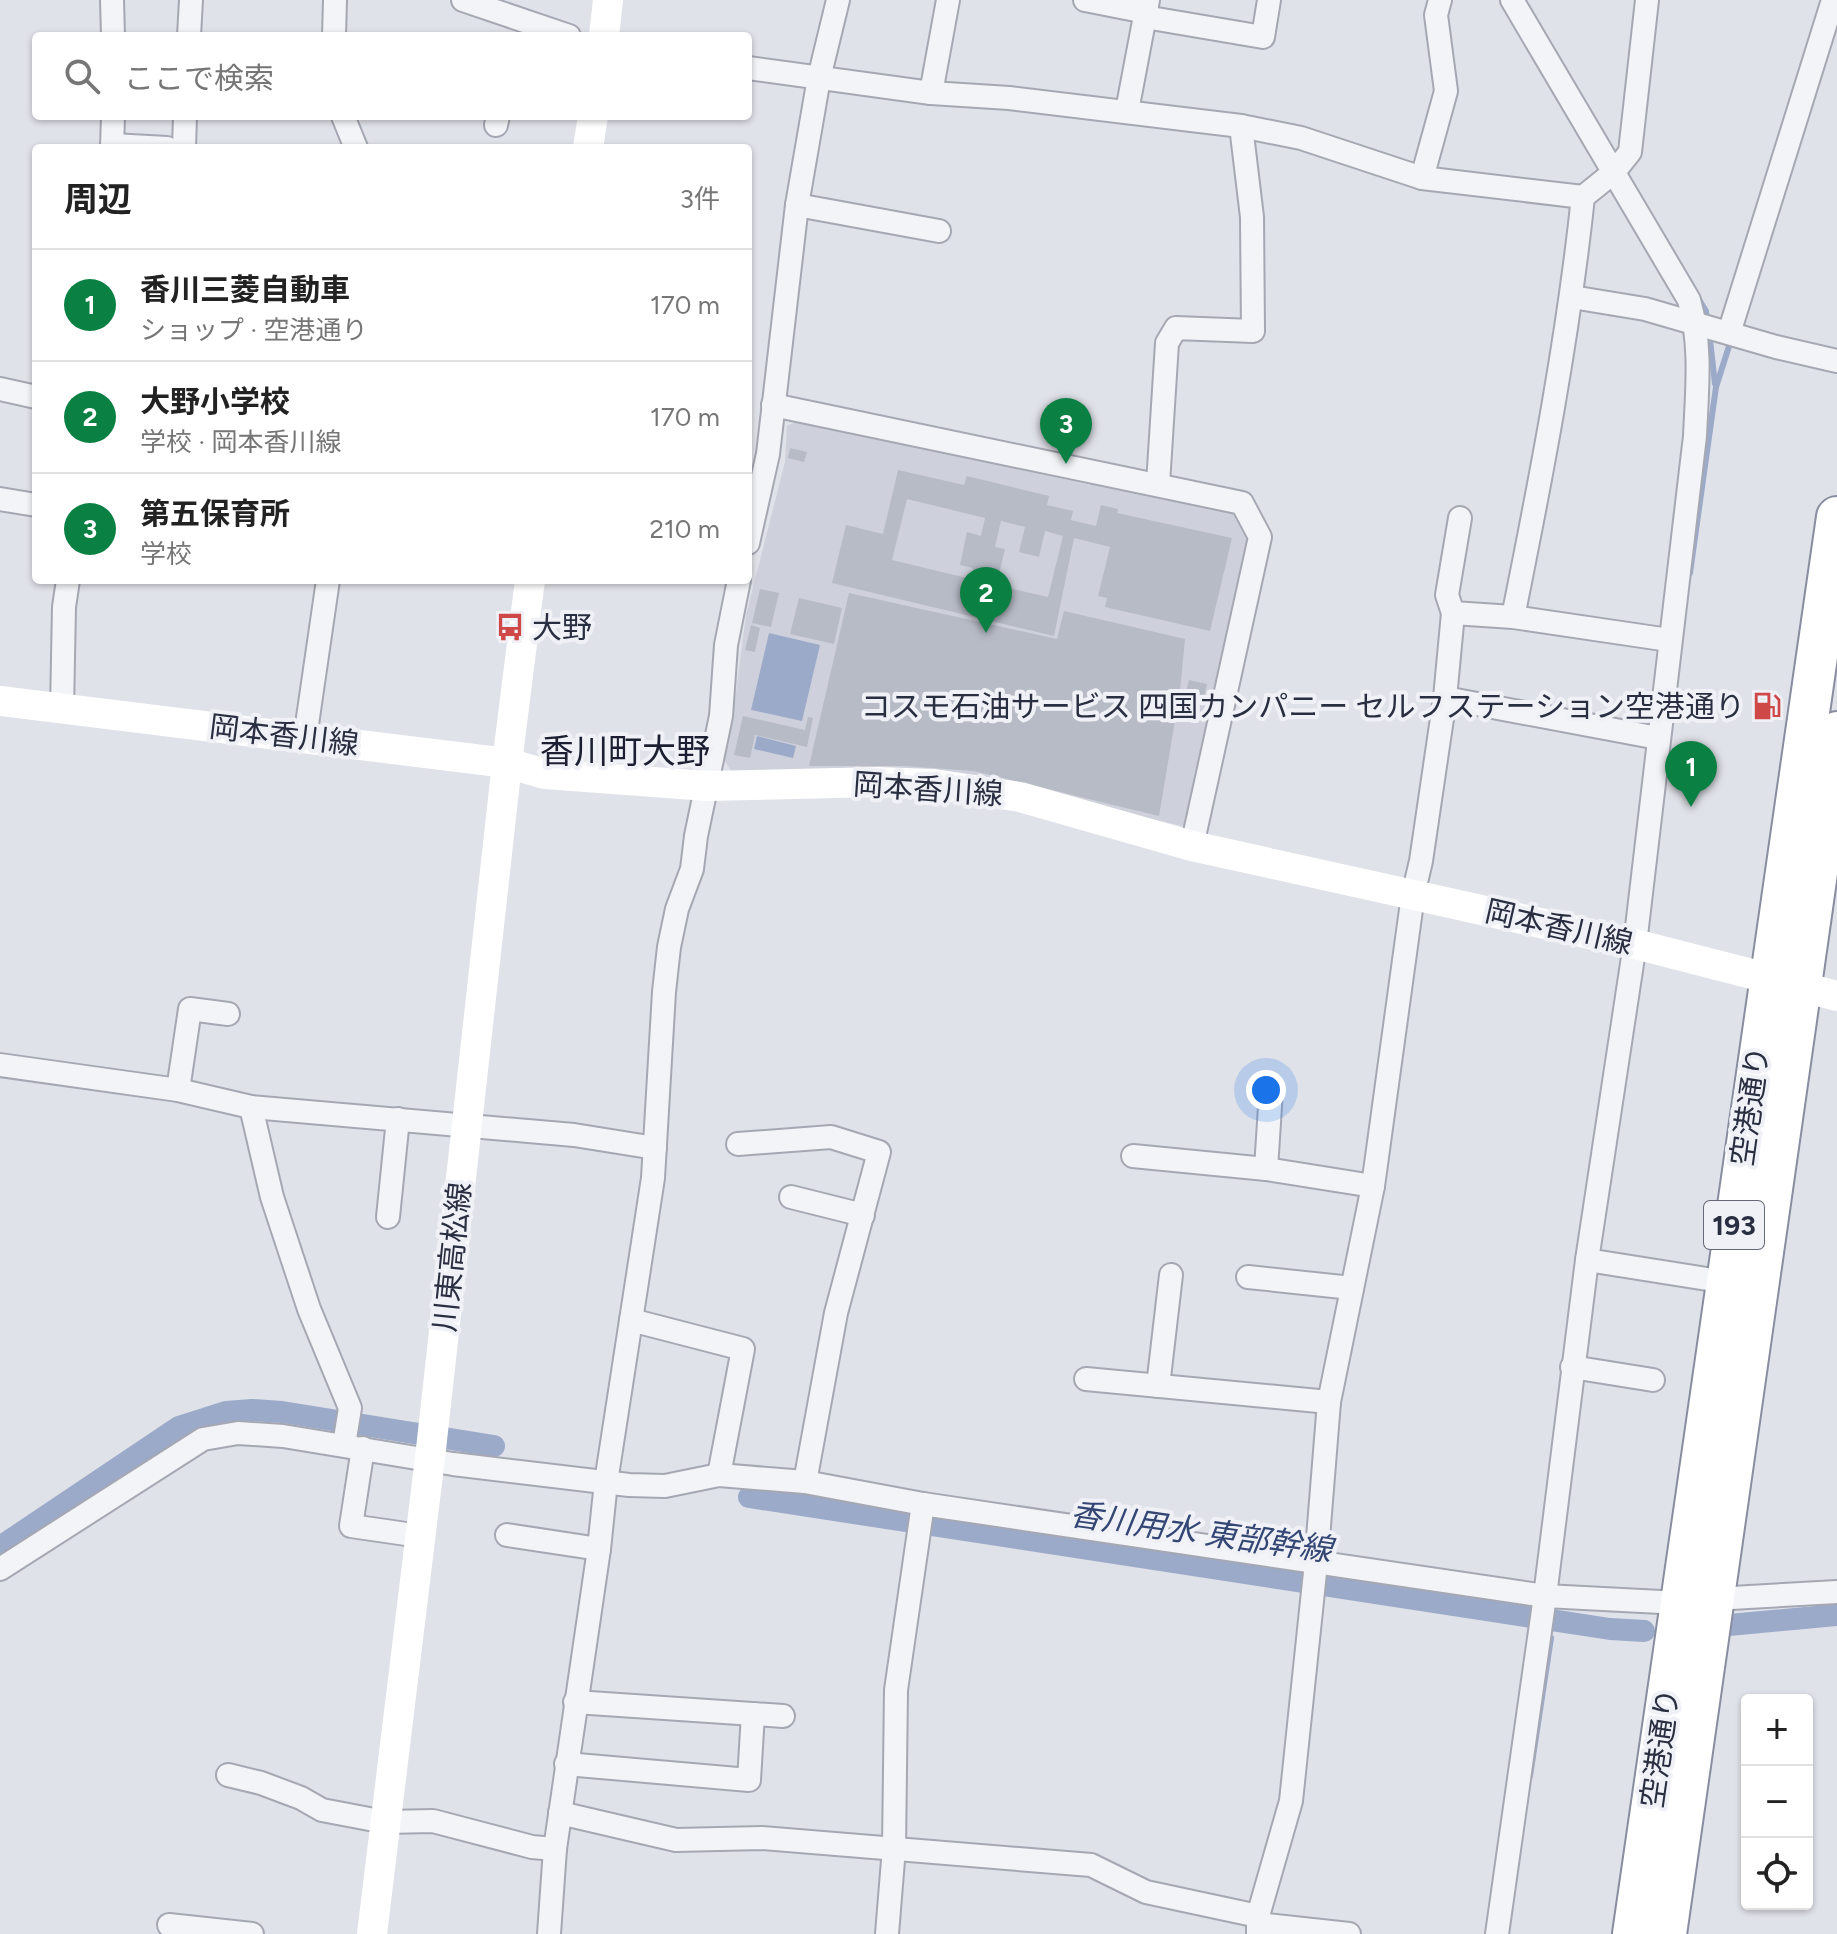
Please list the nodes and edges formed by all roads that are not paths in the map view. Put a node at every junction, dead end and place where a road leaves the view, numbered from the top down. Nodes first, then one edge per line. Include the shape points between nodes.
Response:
1 (112, 0) edge
2 (191, 0) edge
3 (335, 0) edge
4 (463, 0) edge
5 (608, 0) edge
6 (838, 0) edge
7 (948, 0) edge
8 (1085, 0) edge
9 (1269, 0) edge
10 (1440, 0) edge
11 (1512, 0) edge
12 (1647, 0) edge
13 (1833, 0) edge
14 (1146, 10) edge
15 (517, 27) edge
16 (113, 32) edge
17 (189, 32) edge
18 (334, 32) edge
19 (546, 32) edge
20 (604, 32) edge
21 (752, 69) edge
22 (819, 78) junction
23 (931, 93) junction
24 (1127, 111) junction
25 (113, 120) edge
26 (185, 120) edge
27 (345, 120) edge
28 (592, 120) edge
29 (1241, 126) junction
30 (112, 144) edge
31 (184, 144) edge
32 (354, 144) edge
33 (589, 144) edge
34 (1614, 172) junction
35 (1422, 178) junction
36 (1583, 197) junction
37 (797, 205) junction
38 (939, 231) dead end
39 (1572, 297) junction
40 (1696, 324) junction
41 (1729, 333) junction
42 (1837, 361) edge
43 (0, 389) edge
44 (32, 396) edge
45 (773, 405) junction
46 (1158, 484) junction
47 (0, 499) edge
48 (32, 504) edge
49 (1837, 517) edge
50 (1460, 518) dead end
51 (752, 525) edge
52 (67, 584) edge
53 (327, 584) edge
54 (529, 584) edge
55 (738, 584) edge
56 (1453, 613) junction
57 (1513, 617) junction
58 (1669, 640) junction
59 (1445, 698) junction
60 (0, 701) edge
61 (62, 709) junction
62 (1837, 732) edge
63 (305, 738) junction
64 (1658, 738) junction
65 (507, 763) junction
66 (708, 786) junction
67 (1192, 846) junction
68 (1413, 895) junction
69 (1635, 944) junction
70 (1802, 987) edge
71 (228, 1014) dead end
72 (0, 1065) edge
73 (178, 1090) junction
74 (1271, 1091) dead end
75 (251, 1107) junction
76 (398, 1119) junction
77 (467, 1127) junction
78 (738, 1144) dead end
79 (655, 1148) junction
80 (1133, 1156) dead end
81 (1266, 1169) junction
82 (1373, 1186) junction
83 (791, 1197) dead end
84 (863, 1215) junction
85 (388, 1217) dead end
86 (1588, 1261) junction
87 (1171, 1275) dead end
88 (1248, 1277) dead end
89 (1726, 1282) junction
90 (1352, 1288) junction
91 (631, 1320) junction
92 (1573, 1367) junction
93 (1086, 1379) dead end
94 (1653, 1380) dead end
95 (1158, 1386) junction
96 (1329, 1402) junction
97 (350, 1445) junction
98 (430, 1458) junction
99 (719, 1475) junction
100 (606, 1482) junction
101 (805, 1482) junction
102 (923, 1504) junction
103 (507, 1535) dead end
104 (420, 1536) junction
105 (599, 1549) junction
106 (3, 1563) edge
107 (1316, 1563) junction
108 (1837, 1592) edge
109 (1545, 1596) junction
110 (1698, 1600) junction
111 (575, 1702) junction
112 (753, 1714) junction
113 (783, 1716) dead end
114 (566, 1764) junction
115 (228, 1775) dead end
116 (560, 1813) junction
117 (385, 1822) junction
118 (894, 1848) junction
119 (555, 1849) junction
120 (169, 1925) dead end
121 (1258, 1925) edge
122 (252, 1934) edge
123 (372, 1934) edge
124 (549, 1934) edge
125 (887, 1934) edge
126 (1349, 1934) edge
127 (1497, 1934) edge
128 (1633, 1934) edge
129 (1666, 1934) edge

1 - 16 street
2 - 17 street
3 - 18 street
4 - 15 street
5 - 20 main road
6 - 22 street
7 - 23 street
8 - 14 street
9 - 14 street via 1263,37
10 - 35 street via 1436,15 1446,91
11 - 34 street
12 - 34 street via 1630,152
13 - 41 street
14 - 24 street
15 - 19 street
21 - 22 street
22 - 23 street
22 - 37 street
23 - 24 street
24 - 29 street
25 - 30 street
26 - 31 street
27 - 32 street
28 - 33 main road
29 - 35 street via 1301,138
29 - 46 street via 1252,217 1253,331 1176,328 1167,343
34 - 36 street
34 - 40 street via 1689,300
35 - 36 street
36 - 39 street
37 - 38 street
37 - 45 street
39 - 40 street
39 - 57 street
40 - 41 street
40 - 58 street via 1695,436
41 - 42 street
43 - 44 street
45 - 46 street
45 - 51 street
46 - 67 street via 1242,503 1260,537
47 - 48 street
49 - 70 highway, 空港通り / 193
50 - 56 street via 1447,595
52 - 61 street
53 - 63 street
54 - 65 main road, 川東高松線
55 - 66 street
56 - 57 street
56 - 59 street
57 - 58 street
58 - 64 street
59 - 64 street
59 - 68 street
60 - 61 main road, 岡本香川線
61 - 63 main road, 岡本香川線
62 - 70 highway, 空港通り / 193
63 - 65 main road, 岡本香川線
64 - 69 street
65 - 66 main road, 岡本香川線 via 545,774
65 - 77 main road, 川東高松線
66 - 67 main road, 岡本香川線 via 934,784 1020,797
66 - 79 street via 669,947
67 - 68 main road, 岡本香川線
68 - 69 main road, 岡本香川線
68 - 82 street
69 - 70 main road, 岡本香川線
69 - 86 street
70 - 89 highway, 空港通り / 193
70 - 110 highway, 空港通り / 193
71 - 73 street via 190,1009
72 - 73 street
73 - 75 street
74 - 81 street
75 - 76 street
75 - 97 street via 272,1197 309,1309 350,1408
76 - 77 street
76 - 85 street
77 - 79 street
77 - 98 main road, 川東高松線
78 - 84 street via 831,1137 879,1152
79 - 91 street
80 - 81 street
81 - 82 street
82 - 90 street
83 - 84 street
84 - 101 street via 836,1313
86 - 89 street
86 - 92 street
87 - 95 street
88 - 90 street
89 - 110 highway, 空港通り / 193
90 - 96 street
91 - 99 street via 743,1349
91 - 100 street
92 - 94 street
92 - 109 street
93 - 95 street
95 - 96 street
96 - 107 street
97 - 98 street
97 - 104 street via 351,1526
97 - 106 street via 238,1433 203,1439
98 - 100 street
98 - 104 main road, 川東高松線
99 - 100 street via 665,1486
99 - 101 street
100 - 105 street
101 - 102 street
102 - 107 street
102 - 118 street via 896,1690
103 - 105 street
104 - 117 main road, 川東高松線
105 - 111 street
107 - 109 street
107 - 121 street via 1291,1801
108 - 110 street
109 - 110 street
109 - 127 street
110 - 128 highway, 空港通り / 193
110 - 129 highway, 空港通り / 193
111 - 112 street
111 - 114 street
112 - 113 street
112 - 114 street via 749,1780
114 - 116 street
115 - 117 street via 261,1783 322,1810
116 - 118 street via 676,1840 762,1838
116 - 119 street
117 - 119 street via 433,1821
117 - 123 main road, 川東高松線
118 - 121 street via 1091,1865 1146,1892
118 - 125 street
119 - 124 street
120 - 122 street
121 - 126 street

